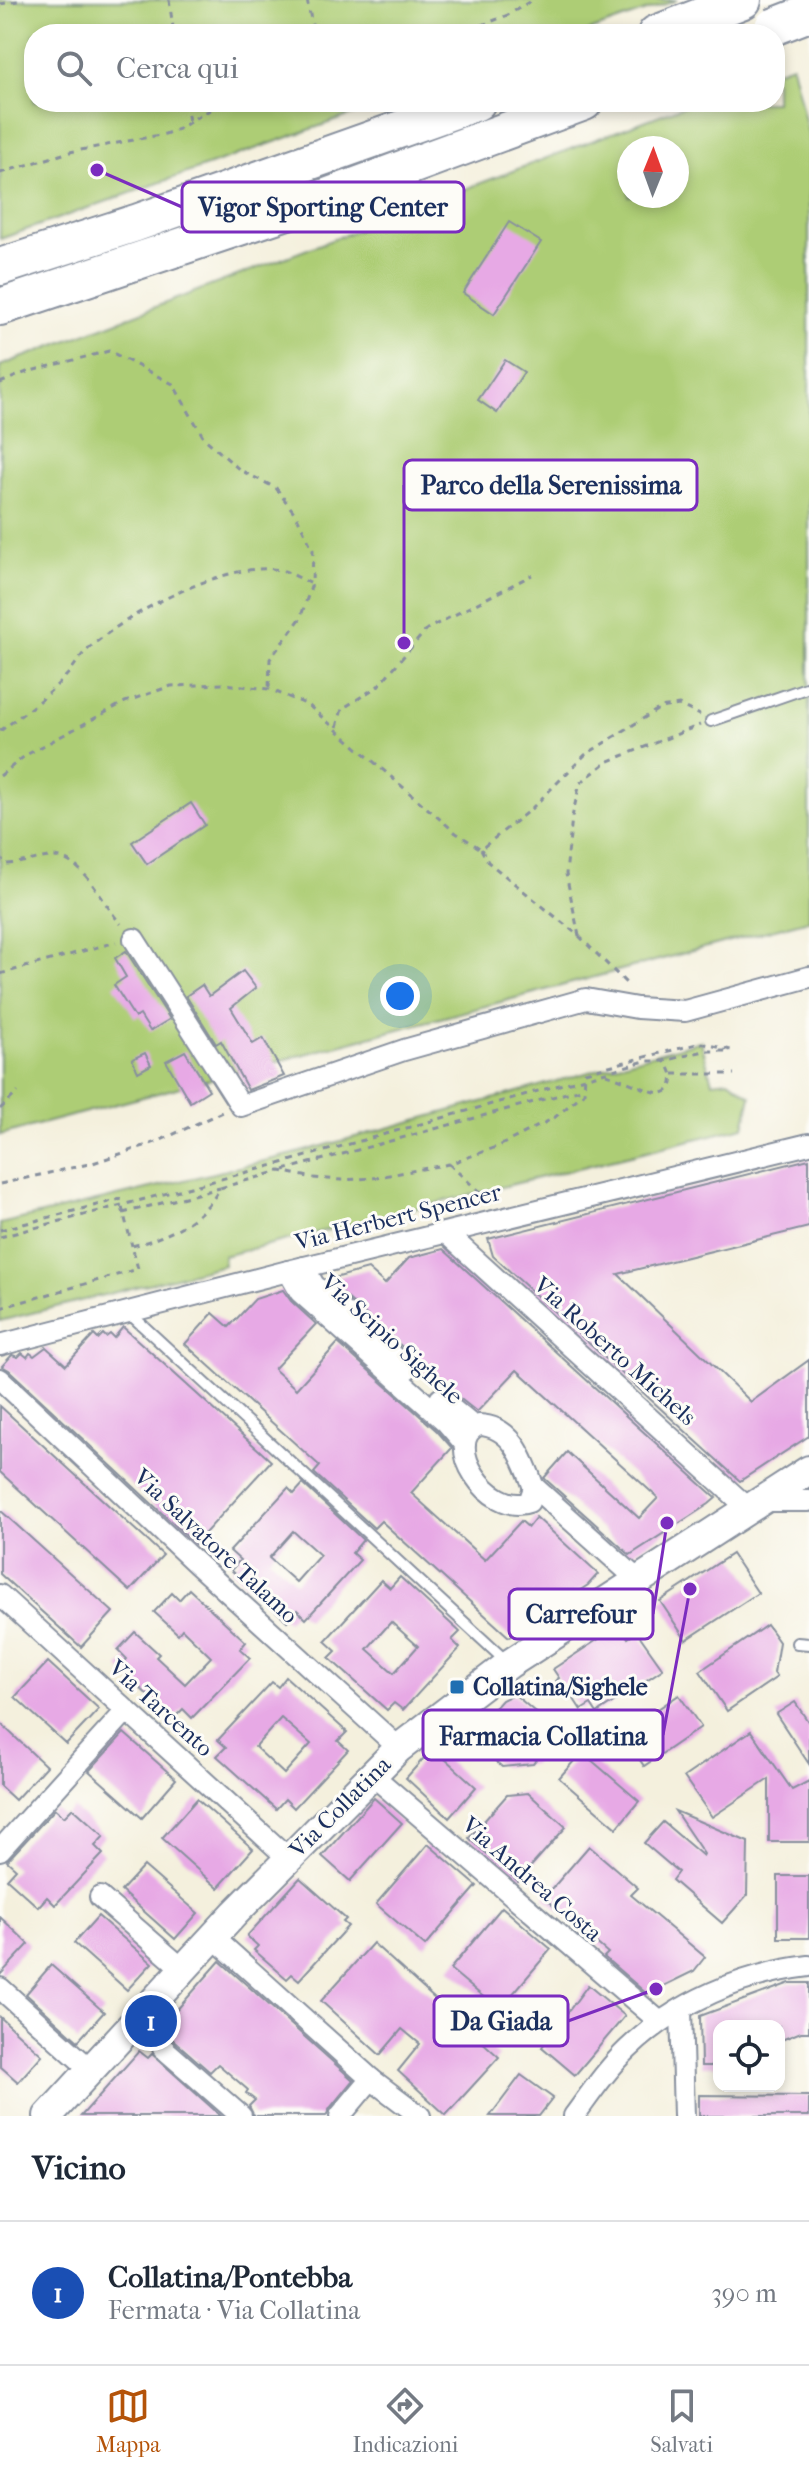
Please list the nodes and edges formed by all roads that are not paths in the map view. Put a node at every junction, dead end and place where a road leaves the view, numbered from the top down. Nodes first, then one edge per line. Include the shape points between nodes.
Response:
1 (743, 0) edge
2 (805, 0) edge
3 (809, 14) edge
4 (682, 24) edge
5 (783, 24) edge
6 (449, 112) edge
7 (557, 112) edge
8 (0, 267) edge
9 (0, 307) edge
10 (809, 687) edge
11 (711, 721) road end
12 (126, 936) road end
13 (809, 977) edge
14 (809, 1144) edge
15 (446, 1233) junction
16 (296, 1269) junction
17 (127, 1311) junction
18 (0, 1345) edge
19 (0, 1379) edge
20 (469, 1435) junction
21 (809, 1470) edge
22 (531, 1494) junction
23 (809, 1501) edge
24 (755, 1505) junction
25 (634, 1585) junction
26 (0, 1595) edge
27 (797, 1643) dead end
28 (809, 1644) edge
29 (509, 1664) junction
30 (126, 1711) junction
31 (399, 1748) junction
32 (371, 1774) junction
33 (0, 1850) edge
34 (288, 1858) junction
35 (100, 1897) dead end
36 (213, 1937) junction
37 (809, 1966) edge
38 (184, 1970) junction
39 (0, 1988) edge
40 (681, 2009) junction
41 (660, 2022) junction
42 (163, 2048) dead end
43 (90, 2069) junction
44 (371, 2079) junction
45 (56, 2114) edge
46 (241, 2116) edge
47 (340, 2116) edge
48 (420, 2116) edge
49 (574, 2116) edge
50 (684, 2116) edge

1 - 4 highway
2 - 3 street
3 - 5 highway, bridge
6 - 8 highway
7 - 9 highway via 290,210
10 - 11 lane
12 - 13 street via 241,1106 404,1050 586,999 685,1011
14 - 15 street, Via Herbert Spencer
15 - 16 street, Via Herbert Spencer
15 - 24 street, Via Roberto Michels
16 - 17 street, Via Herbert Spencer
16 - 20 street, Via Scipio Sighele via 300,1292 446,1422
17 - 18 street, Via Herbert Spencer
17 - 29 lane
19 - 31 street, Via Salvatore Talamo
20 - 22 street, Via Scipio Sighele via 491,1426 508,1435
20 - 22 street, Via Scipio Sighele via 468,1463 487,1491 510,1504
21 - 24 street, Via Collatina
22 - 25 street, Via Scipio Sighele
23 - 24 street
24 - 25 street, Via Collatina
25 - 29 street, Via Collatina
26 - 30 street, Via Tarcento
27 - 28 lane
29 - 31 street, Via Collatina
30 - 33 street
30 - 34 street, Via Tarcento
31 - 32 street, Via Collatina
32 - 34 street, Via Collatina
32 - 41 street, Via Andrea Costa
34 - 36 street, Via Collatina via 232,1910
35 - 38 street
36 - 38 street, Via Collatina
36 - 44 street
37 - 40 street via 734,1984
38 - 43 street, Via Collatina
39 - 43 street
40 - 41 street
40 - 50 street
41 - 49 street via 613,2065
42 - 46 street
43 - 45 street, Via Collatina
44 - 47 street
44 - 48 street

